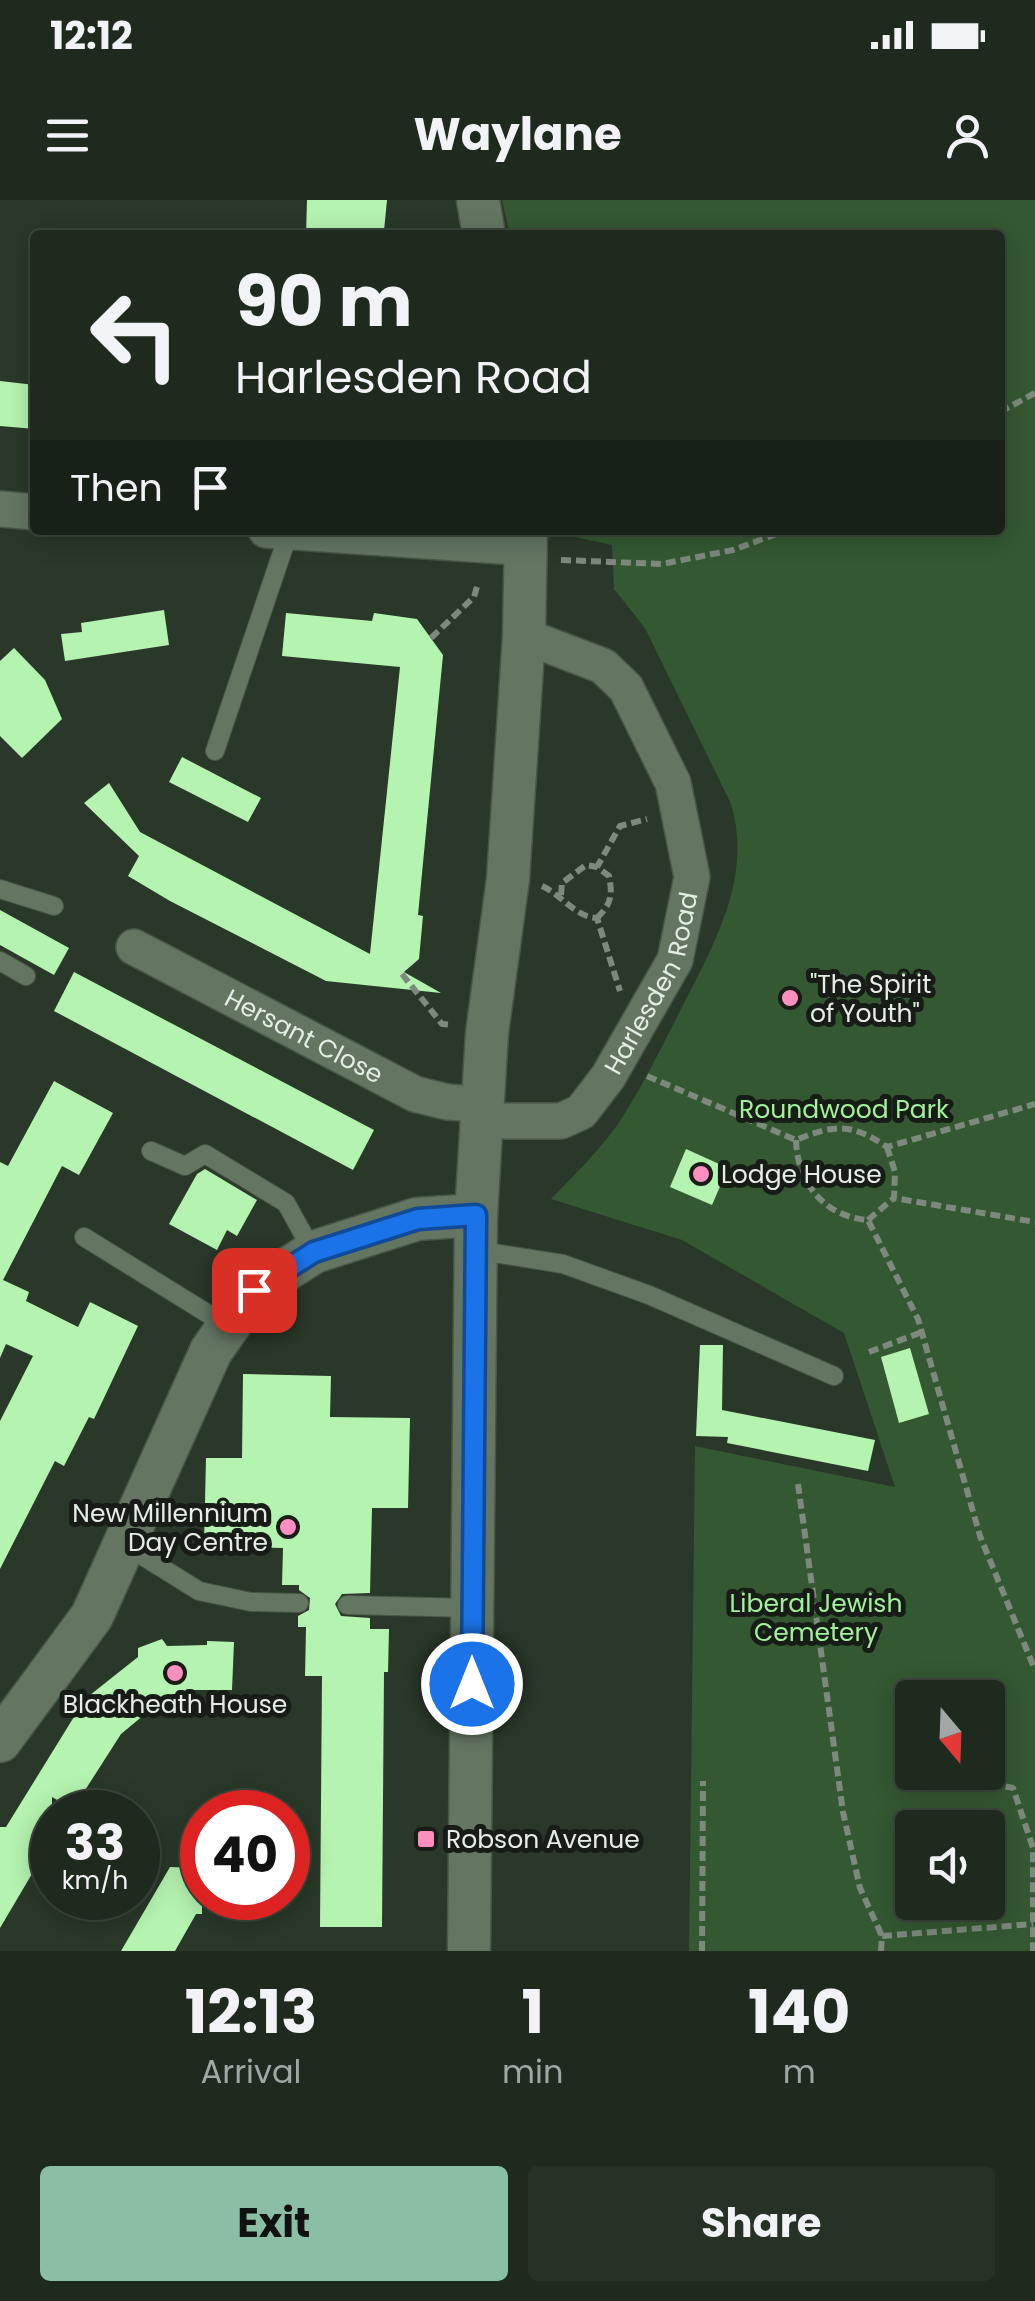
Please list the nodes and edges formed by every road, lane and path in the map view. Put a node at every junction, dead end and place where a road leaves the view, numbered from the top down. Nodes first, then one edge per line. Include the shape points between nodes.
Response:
1 (478, 200) edge
2 (483, 230) edge
3 (1035, 393) edge
4 (1005, 409) edge
5 (0, 509) edge
6 (30, 512) edge
7 (277, 535) edge
8 (402, 535) edge
9 (773, 535) edge
10 (526, 539) edge
11 (478, 583) dead end
12 (524, 636) junction
13 (430, 638) dead end
14 (216, 751) dead end
15 (680, 812) junction
16 (597, 867) junction
17 (547, 888) dead end
18 (0, 889) edge
19 (561, 895) junction
20 (54, 906) dead end
21 (597, 918) junction
22 (134, 947) dead end
23 (0, 961) edge
24 (402, 974) dead end
25 (26, 976) dead end
26 (642, 1016) junction
27 (454, 1025) dead end
28 (618, 1060) junction
29 (1035, 1104) edge
30 (481, 1113) junction
31 (796, 1140) junction
32 (888, 1147) junction
33 (151, 1151) dead end
34 (894, 1198) junction
35 (868, 1220) junction
36 (1035, 1222) edge
37 (476, 1232) junction
38 (84, 1237) dead end
39 (314, 1252) junction
40 (226, 1324) junction
41 (922, 1332) junction
42 (869, 1352) dead end
43 (834, 1376) dead end
44 (798, 1484) dead end
45 (124, 1544) junction
46 (299, 1603) dead end
47 (347, 1605) dead end
48 (472, 1608) junction
49 (1035, 1670) edge
50 (0, 1741) edge
51 (703, 1781) dead end
52 (1005, 1786) edge
53 (1033, 1924) edge
54 (882, 1936) junction
55 (469, 1951) edge
56 (702, 1951) edge
57 (881, 1951) edge
58 (1033, 1951) edge

1 - 2 street
3 - 4 path
5 - 6 street
7 - 14 lane
8 - 10 street
9 - 10 path via 662,564 613,565 558,560
10 - 12 street
11 - 13 path via 474,597
12 - 15 street, Harlesden Road via 603,666 626,688 673,782
12 - 30 street via 508,879
15 - 16 path via 620,826
15 - 26 street, Harlesden Road via 692,877 675,960
16 - 19 path via 586,865 562,883
16 - 21 path via 609,876 612,891 611,904
17 - 19 path
18 - 20 lane
19 - 21 path via 576,911
21 - 26 path via 620,991
22 - 30 street, Hersant Close via 415,1094
23 - 25 lane
24 - 27 path via 442,1024
26 - 28 street, Harlesden Road
28 - 30 street, Harlesden Road via 572,1119
28 - 31 path
29 - 32 path
30 - 37 street
31 - 32 path via 845,1126
31 - 35 path via 806,1184 850,1219
32 - 34 path
33 - 39 lane via 185,1166 205,1154 286,1204
34 - 35 path
34 - 36 path
35 - 41 path
37 - 39 street via 418,1219
37 - 43 lane via 649,1295
37 - 48 street
38 - 40 lane
39 - 40 street via 254,1290
40 - 45 street
41 - 42 path
41 - 49 path via 980,1536
44 - 54 path via 843,1812 860,1888
45 - 46 lane via 199,1591
45 - 50 street via 92,1616
47 - 48 lane
48 - 55 street
51 - 56 path
52 - 53 path via 1013,1788 1033,1848
53 - 54 path
53 - 58 path
54 - 57 path

